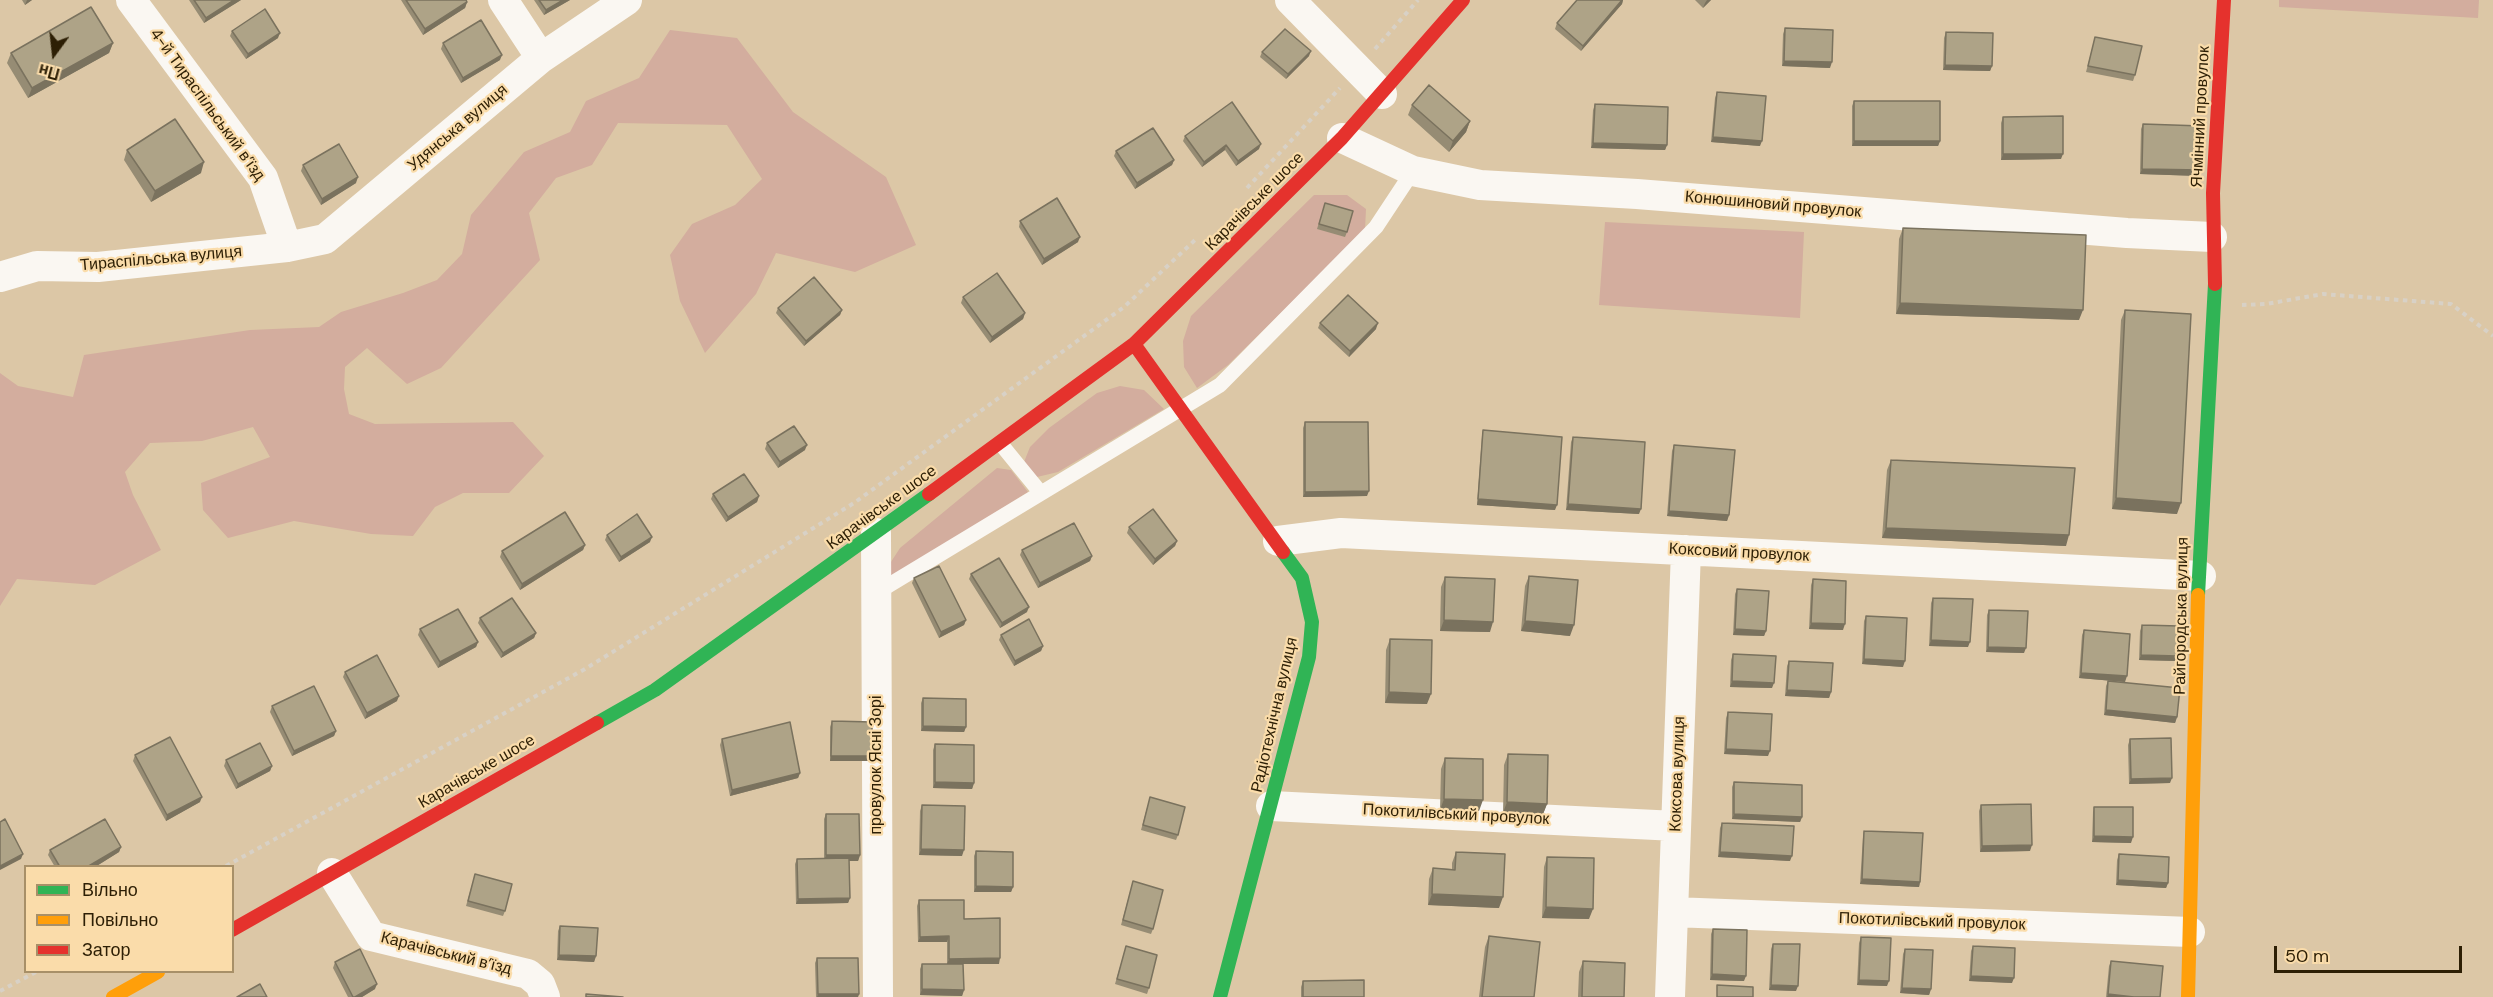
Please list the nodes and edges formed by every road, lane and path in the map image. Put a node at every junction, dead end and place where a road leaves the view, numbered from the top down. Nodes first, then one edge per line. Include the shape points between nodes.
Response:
1 (130, 0) edge
2 (503, 0) edge
3 (627, 0) edge
4 (1290, 0) edge
5 (1418, 0) edge
6 (1463, 0) edge
7 (2224, 0) edge
8 (541, 58) junction
9 (1358, 70) junction
10 (1382, 94) junction
11 (1342, 138) junction
12 (1413, 171) junction
13 (1245, 190) dead end
14 (2212, 237) junction
15 (1196, 238) dead end
16 (287, 247) junction
17 (0, 277) edge
18 (2215, 305) junction
19 (2493, 336) edge
20 (1134, 344) junction
21 (1181, 409) junction
22 (1000, 443) junction
23 (1040, 492) junction
24 (876, 533) junction
25 (1278, 541) junction
26 (1686, 550) junction
27 (2201, 576) junction
28 (876, 593) junction
29 (1271, 806) junction
30 (1676, 826) junction
31 (230, 865) edge
32 (332, 873) junction
33 (1673, 912) junction
34 (234, 929) edge
35 (2190, 932) junction
36 (34, 973) edge
37 (156, 973) edge
38 (0, 991) edge
39 (113, 997) edge
40 (545, 997) edge
41 (878, 997) edge
42 (1220, 997) edge
43 (1670, 997) edge
44 (2188, 997) edge

1 - 16 street, 4-й Тираспільський в’їзд via 263,178
2 - 8 street
3 - 8 street, Удянська вулиця
4 - 9 street
5 - 9 path
6 - 10 main road, Карачівське шосе
7 - 14 main road, Ячмінний провулок
8 - 16 street, Удянська вулиця via 325,240
9 - 10 street
9 - 13 path
10 - 11 main road, Карачівське шосе
11 - 12 street, Конюшиновий провулок
11 - 20 main road, Карачівське шосе
12 - 14 street, Конюшиновий провулок via 1480,185
12 - 21 lane via 1376,227 1220,385
14 - 18 main road, Райгородська вулиця
15 - 31 path via 1124,307 854,502 585,669
16 - 17 street, Тираспільська вулиця via 98,267 37,266
18 - 19 path via 2266,304 2323,294 2451,304
18 - 27 main road, Райгородська вулиця
20 - 21 main road, Радіотехнічна вулиця
20 - 22 main road, Карачівське шосе
21 - 23 lane
21 - 25 main road, Радіотехнічна вулиця
22 - 23 lane
22 - 24 main road, Карачівське шосе
23 - 28 lane
24 - 28 street, провулок Ясні Зорі
24 - 32 main road, Карачівське шосе via 655,690
25 - 26 street, Коксовий провулок via 1341,533
25 - 29 main road, Радіотехнічна вулиця via 1302,578 1312,622 1309,657
26 - 27 street, Коксовий провулок
26 - 30 street, Коксова вулиця
27 - 35 main road, Райгородська вулиця
28 - 41 street, провулок Ясні Зорі
29 - 30 street, Покотилівський провулок
29 - 42 main road, Радіотехнічна вулиця
30 - 33 street, Коксова вулиця
32 - 34 main road, Карачівське шосе
32 - 40 street, Карачівський в’їзд via 371,936 528,974 540,984
33 - 35 street, Покотилівський провулок
33 - 43 street, Коксова вулиця
35 - 44 main road, Райгородська вулиця
36 - 38 path
37 - 39 main road

